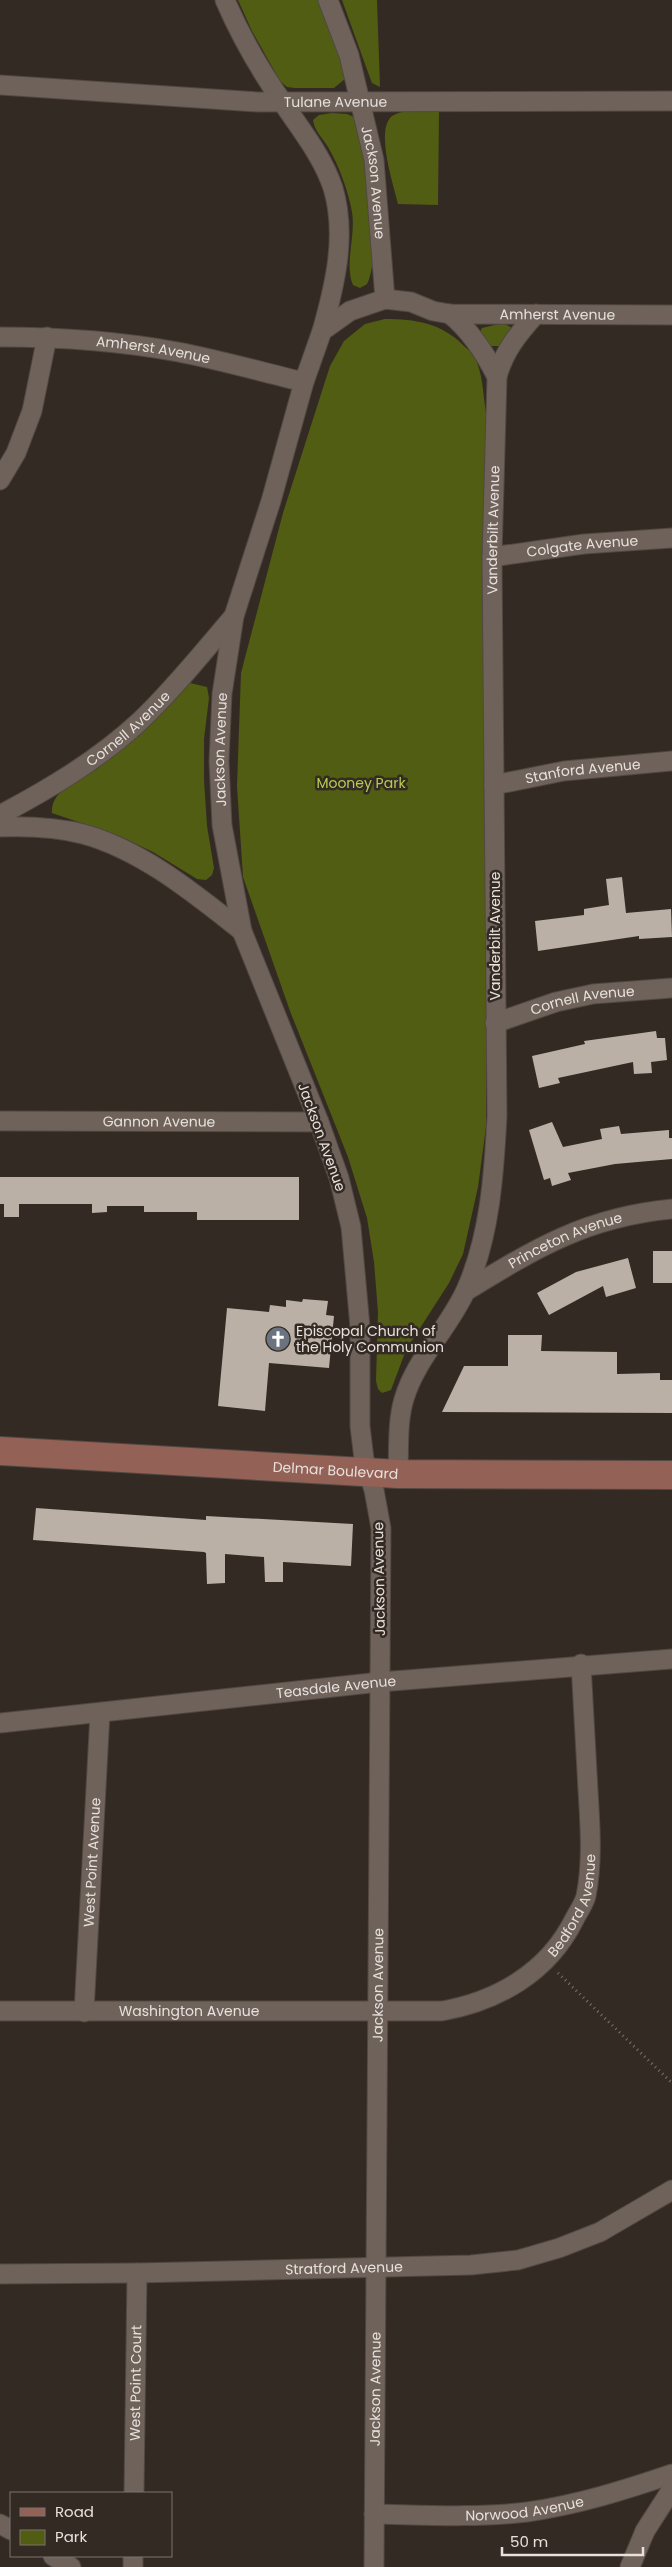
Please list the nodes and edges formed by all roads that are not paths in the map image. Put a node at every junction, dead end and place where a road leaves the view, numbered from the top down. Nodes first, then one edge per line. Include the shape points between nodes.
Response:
1 (225, 0) edge
2 (328, 0) edge
3 (0, 85) edge
4 (362, 101) junction
5 (672, 101) edge
6 (282, 102) junction
7 (385, 299) junction
8 (450, 314) junction
9 (536, 314) junction
10 (672, 315) edge
11 (322, 331) junction
12 (0, 337) edge
13 (47, 337) junction
14 (497, 376) junction
15 (304, 382) junction
16 (0, 480) edge
17 (672, 538) edge
18 (492, 557) junction
19 (234, 616) junction
20 (672, 761) edge
21 (494, 785) junction
22 (0, 815) edge
23 (0, 827) edge
24 (242, 931) junction
25 (672, 988) edge
26 (495, 1023) junction
27 (0, 1121) edge
28 (319, 1122) junction
29 (672, 1209) edge
30 (466, 1290) junction
31 (0, 1451) edge
32 (368, 1473) junction
33 (398, 1474) junction
34 (672, 1475) edge
35 (672, 1659) edge
36 (581, 1664) junction
37 (380, 1682) junction
38 (100, 1713) junction
39 (0, 1723) edge
40 (0, 2011) edge
41 (84, 2012) junction
42 (378, 2012) junction
43 (672, 2190) edge
44 (376, 2267) junction
45 (137, 2273) junction
46 (0, 2274) edge
47 (672, 2474) edge
48 (131, 2489) edge
49 (672, 2489) edge
50 (374, 2514) junction
51 (55, 2557) edge
52 (72, 2567) edge
53 (374, 2567) edge
54 (630, 2567) edge

1 - 6 street, Jackson Avenue via 250,54
2 - 4 street, Jackson Avenue via 349,54
3 - 6 street, Tulane Avenue
4 - 5 street, Tulane Avenue
4 - 6 street, Tulane Avenue
4 - 7 street, Jackson Avenue via 374,160
6 - 11 street, Jackson Avenue via 326,171 336,203 339,249 334,291
7 - 8 street, Amherst Avenue via 411,302
7 - 11 street via 350,311
8 - 9 street, Amherst Avenue
8 - 14 street via 475,340
9 - 10 street, Amherst Avenue
9 - 14 street, Vanderbilt Avenue via 502,359
11 - 15 street, Jackson Avenue
12 - 13 street, Amherst Avenue
13 - 15 street, Amherst Avenue via 179,352
13 - 16 street via 32,411 16,453
14 - 18 street, Vanderbilt Avenue
15 - 19 street, Jackson Avenue
17 - 18 street, Colgate Avenue via 584,544
18 - 21 street, Vanderbilt Avenue
19 - 22 street, Cornell Avenue via 162,698 110,746 48,789
19 - 24 street, Jackson Avenue via 222,694 219,761 222,825
20 - 21 street, Stanford Avenue via 564,771
21 - 26 street, Vanderbilt Avenue
23 - 24 street via 38,826 84,834 125,851 179,882
24 - 28 street, Jackson Avenue
25 - 26 street, Cornell Avenue via 593,994 556,1002
26 - 30 street, Vanderbilt Avenue via 497,1116 494,1176 485,1230
27 - 28 street, Gannon Avenue
28 - 32 street, Jackson Avenue via 339,1178 351,1227 358,1279 360,1426
29 - 30 street, Princeton Avenue via 647,1211 595,1223 538,1247
30 - 33 street, Vanderbilt Avenue via 416,1372 404,1399
31 - 32 main road, Delmar Boulevard
32 - 33 main road, Delmar Boulevard
32 - 37 street, Jackson Avenue via 381,1528
33 - 34 main road, Delmar Boulevard
35 - 36 street, Teasdale Avenue
36 - 37 street, Teasdale Avenue
36 - 42 street, Bedford Avenue via 591,1861 585,1898 569,1929 546,1959 500,1994 471,2006
37 - 38 street, Teasdale Avenue
37 - 42 street, Jackson Avenue
38 - 39 street, Teasdale Avenue
38 - 41 street, West Point Avenue
40 - 41 street, Washington Avenue
41 - 42 street, Washington Avenue
42 - 44 street, Jackson Avenue
43 - 44 street, Stratford Avenue via 600,2232 518,2260 471,2265
44 - 45 street, Stratford Avenue
44 - 50 street, Jackson Avenue
45 - 46 street, Stratford Avenue
45 - 48 street, West Point Court
47 - 50 street, Norwood Avenue via 620,2492 527,2512 473,2516
49 - 54 street via 645,2531
50 - 53 street, Jackson Avenue
51 - 52 street

